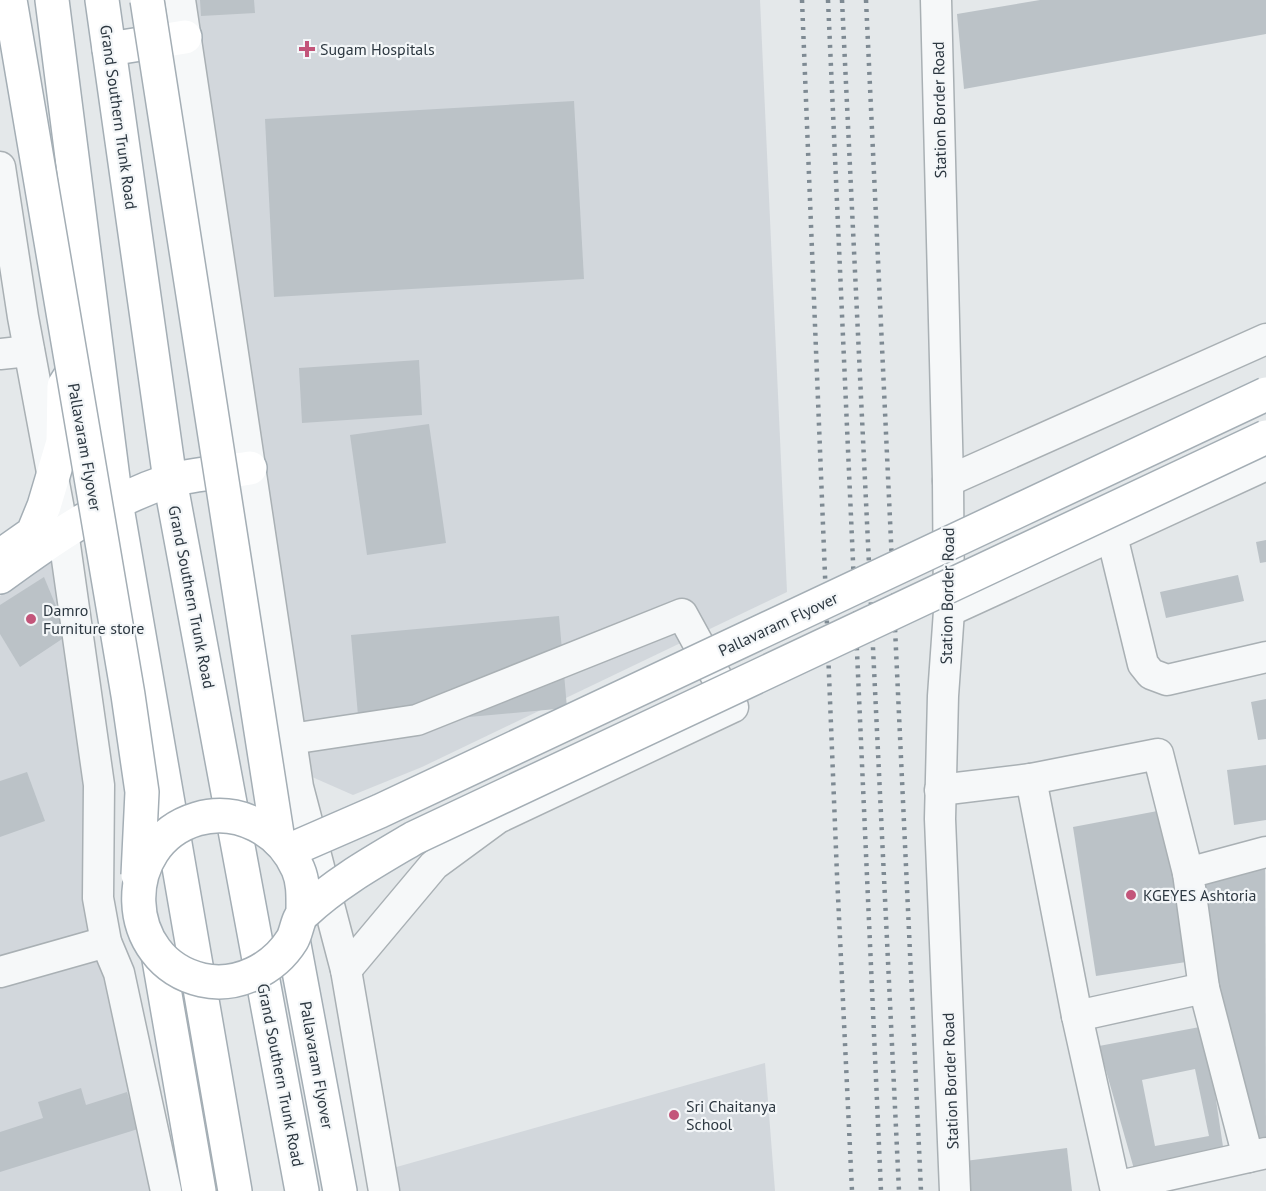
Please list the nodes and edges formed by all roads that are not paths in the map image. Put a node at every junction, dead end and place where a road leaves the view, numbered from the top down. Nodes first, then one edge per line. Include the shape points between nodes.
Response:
1 (9, 0) edge
2 (52, 0) edge
3 (102, 0) edge
4 (147, 0) edge
5 (180, 0) edge
6 (939, 0) edge
7 (185, 36) junction
8 (109, 49) junction
9 (0, 166) edge
10 (1266, 339) edge
11 (97, 350) junction
12 (29, 351) junction
13 (0, 354) edge
14 (1266, 394) edge
15 (1266, 437) edge
16 (1266, 465) edge
17 (250, 468) junction
18 (52, 476) junction
19 (170, 480) junction
20 (948, 481) junction
21 (116, 502) junction
22 (48, 532) junction
23 (1112, 536) junction
24 (0, 538) edge
25 (0, 556) edge
26 (0, 577) edge
27 (949, 611) junction
28 (1266, 657) edge
29 (291, 739) junction
30 (1031, 779) junction
31 (940, 790) junction
32 (283, 845) junction
33 (1266, 852) edge
34 (1188, 873) junction
35 (137, 895) junction
36 (307, 916) junction
37 (106, 942) junction
38 (158, 954) junction
39 (346, 970) junction
40 (0, 972) edge
41 (1204, 988) junction
42 (1077, 1016) junction
43 (1260, 1160) edge
44 (166, 1191) edge
45 (199, 1191) edge
46 (235, 1191) edge
47 (302, 1191) edge
48 (340, 1191) edge
49 (384, 1191) edge
50 (955, 1191) edge
51 (1171, 1191) edge

1 - 35 main road, Pallavaram Flyover, bridge via 139,770 142,792
2 - 11 main road
3 - 8 main road, Grand Southern Trunk Road
4 - 32 main road, Pallavaram Flyover, bridge
5 - 7 street
6 - 20 street, Station Border Road
7 - 8 main road
7 - 17 street
8 - 19 main road, Grand Southern Trunk Road
9 - 12 street
10 - 20 street
11 - 18 main road via 77,364 64,386 63,442
11 - 21 main road
12 - 13 street
12 - 18 street
14 - 32 main road, Pallavaram Flyover, bridge via 345,828
15 - 36 main road, Pallavaram Flyover, bridge via 414,838 358,871
16 - 23 street
17 - 19 main road
17 - 29 street
18 - 22 main road via 44,506
19 - 21 main road
19 - 47 main road, Grand Southern Trunk Road
20 - 27 street, Station Border Road
21 - 22 main road
21 - 46 main road
22 - 24 street
22 - 25 main road
22 - 26 main road
22 - 37 street via 99,785 98,898
23 - 27 street
23 - 28 street via 1143,664 1151,674 1167,680
27 - 31 street, Station Border Road
29 - 36 street
29 - 39 street via 417,720 682,614 733,707 498,818 434,865
30 - 31 street
30 - 34 street via 1158,754
30 - 42 street
31 - 50 street, Station Border Road
32 - 35 main road, Pallavaram Flyover, bridge via 271,832 248,820 223,816 197,819 174,830 156,847 143,870
32 - 36 main road, Pallavaram Flyover, bridge via 299,870
33 - 34 street
34 - 41 street
35 - 38 main road, Pallavaram Flyover, bridge via 146,936
36 - 38 main road, Pallavaram Flyover, bridge via 277,960 255,974 229,981 203,980 178,971
36 - 39 street
36 - 48 main road, Pallavaram Flyover
37 - 40 street
37 - 44 street via 119,973
38 - 45 main road, Pallavaram Flyover
39 - 49 street
41 - 42 street
41 - 43 street
42 - 43 street via 1115,1186
43 - 51 street

